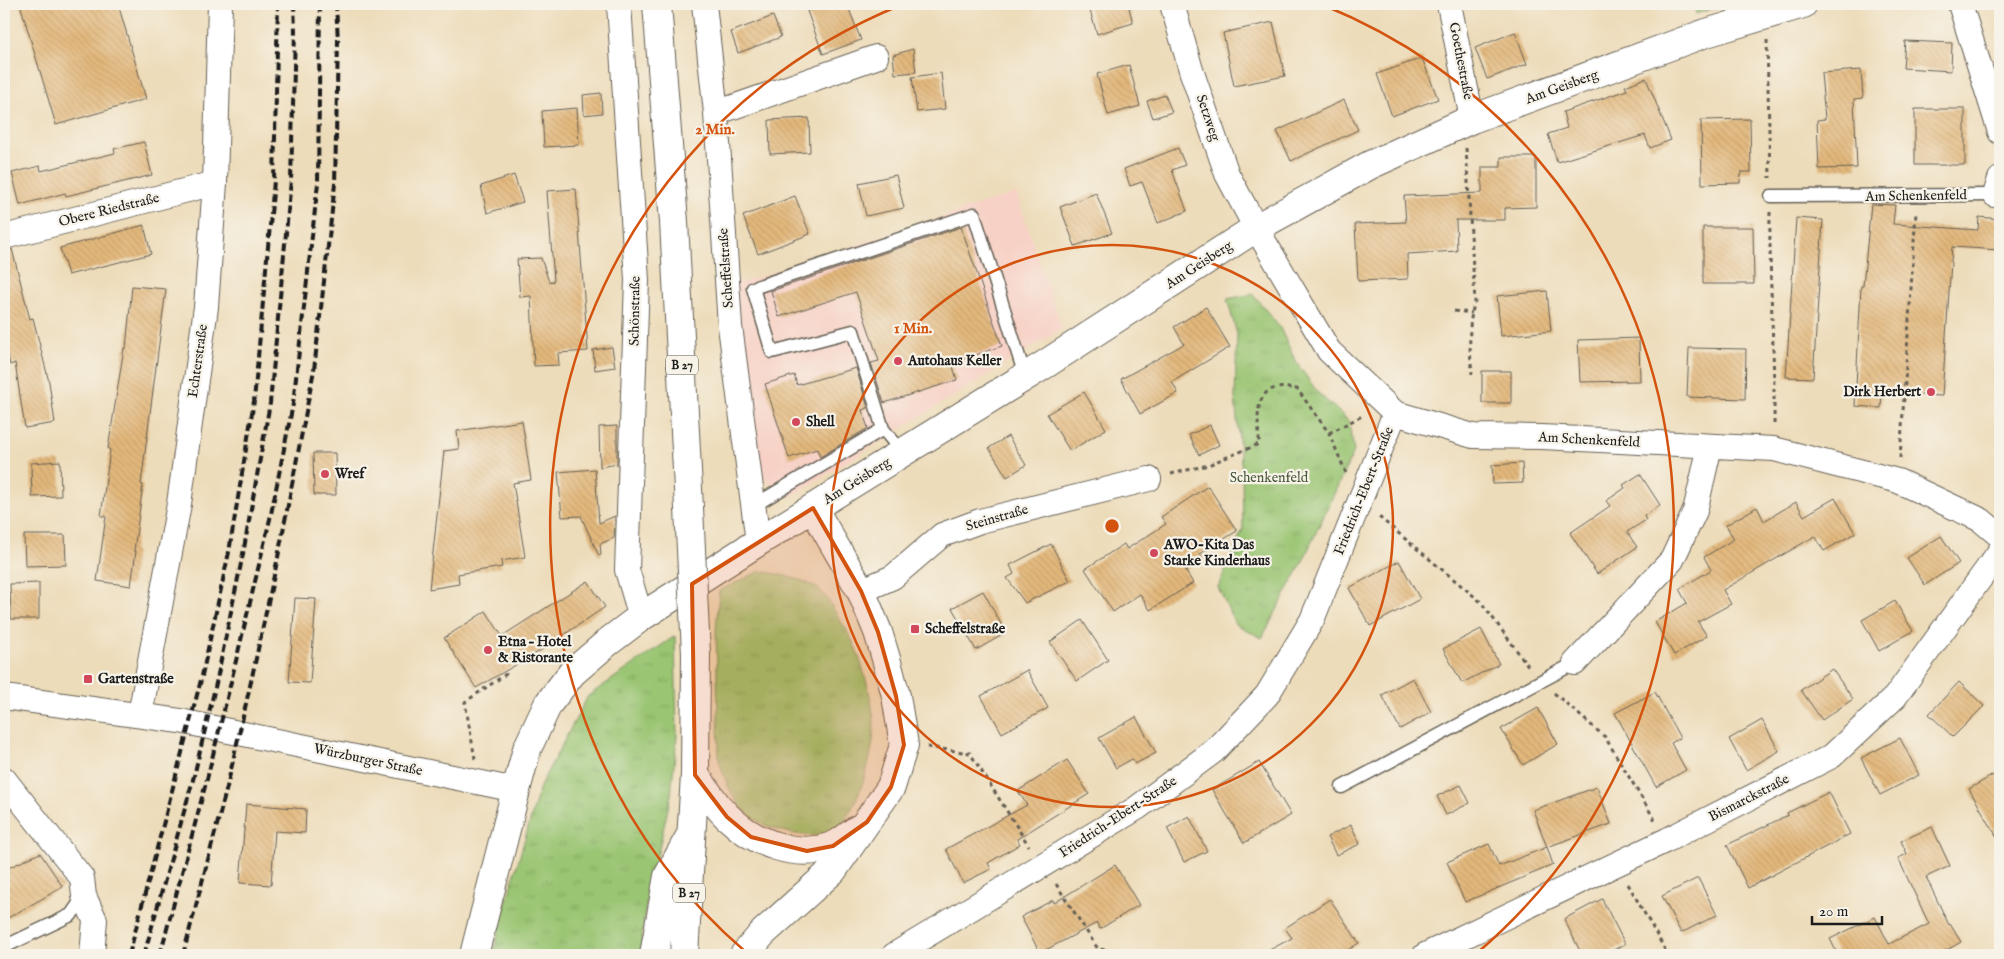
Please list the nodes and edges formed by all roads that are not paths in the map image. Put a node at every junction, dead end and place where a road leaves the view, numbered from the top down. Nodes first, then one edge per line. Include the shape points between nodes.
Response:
1 (220, 4) edge
2 (619, 4) edge
3 (657, 4) edge
4 (704, 4) edge
5 (1172, 4) edge
6 (1449, 4) edge
7 (1803, 4) edge
8 (1960, 4) edge
9 (876, 57) dead end
10 (716, 113) junction
11 (1472, 119) junction
12 (2000, 132) edge
13 (215, 183) junction
14 (1999, 190) edge
15 (1771, 196) dead end
16 (1256, 228) junction
17 (4, 237) edge
18 (1026, 376) junction
19 (1391, 409) junction
20 (883, 429) junction
21 (1710, 446) junction
22 (902, 452) junction
23 (1149, 479) road end
24 (753, 506) junction
25 (813, 508) junction
26 (2000, 536) edge
27 (758, 542) junction
28 (2000, 551) edge
29 (861, 591) junction
30 (641, 617) junction
31 (1575, 663) joint
32 (4, 697) edge
33 (140, 715) junction
34 (695, 775) junction
35 (4, 779) edge
36 (1342, 787) dead end
37 (516, 790) junction
38 (867, 822) junction
39 (693, 830) junction
40 (84, 896) junction
41 (4, 947) edge
42 (92, 955) edge
43 (474, 955) edge
44 (654, 955) edge
45 (684, 955) edge
46 (744, 955) edge
47 (894, 955) edge
48 (1425, 955) edge

1 - 13 street, Echterstraße
2 - 30 street, Schönstraße via 637,280 627,570
3 - 34 main road, B 27, bridge via 674,231 689,508 696,654
4 - 10 street, Scheffelstraße
5 - 16 street, Setzweg via 1227,174
6 - 11 street, Goethestraße
7 - 11 main road, Am Geisberg via 1703,34
8 - 12 street
9 - 10 street
10 - 24 street, Scheffelstraße via 730,326
11 - 16 main road, Am Geisberg via 1370,164
13 - 17 street, Obere Riedstraße
13 - 33 street, Echterstraße via 206,307 178,504
14 - 15 lane, Am Schenkenfeld
16 - 18 main road, Am Geisberg
16 - 19 street, Am Schenkenfeld via 1329,350
18 - 20 lane via 974,214 753,288 772,352 853,331
18 - 22 main road, Am Geisberg
19 - 21 street, Am Schenkenfeld via 1473,436
19 - 47 street, Friedrich-Ebert-Straße via 1360,500 1312,620 1267,695 1214,750 1137,808
20 - 22 lane
20 - 24 lane
21 - 26 street, Am Schenkenfeld via 1774,449 1898,481 1980,520
21 - 31 street via 1695,512 1672,560
22 - 25 main road, Am Geisberg
23 - 29 street, Steinstraße via 980,521 942,535 892,578
24 - 27 street, Scheffelstraße
25 - 27 main road, Am Geisberg
25 - 29 main road
27 - 30 main road, Am Geisberg
28 - 48 street, Bismarckstraße via 1895,697 1832,756 1667,840
29 - 38 main road via 888,662 904,745 892,786
30 - 37 main road via 572,673 548,704 527,749
31 - 36 lane
32 - 33 street, Würzburger Straße
33 - 37 street, Würzburger Straße via 249,734
34 - 38 main road via 727,817 751,837 781,848 807,851 833,846
34 - 39 main road, B 27
35 - 40 street via 82,878
37 - 43 main road
38 - 46 main road via 833,870 763,933
39 - 44 main road via 668,876
39 - 45 main road, B 27
40 - 41 lane via 71,915
40 - 42 street via 95,920

